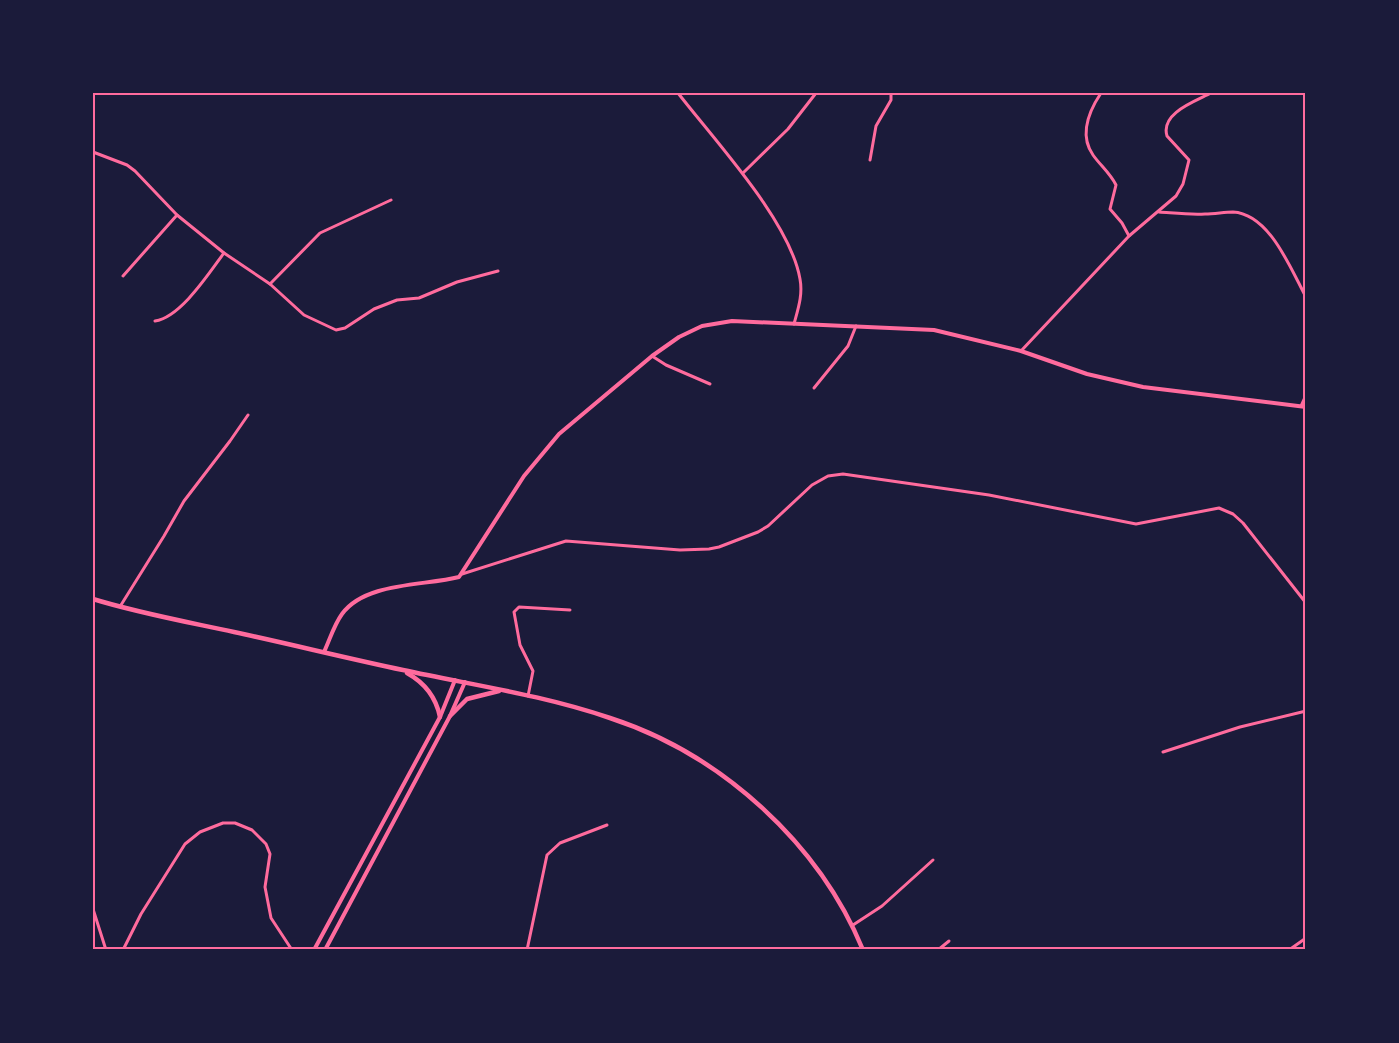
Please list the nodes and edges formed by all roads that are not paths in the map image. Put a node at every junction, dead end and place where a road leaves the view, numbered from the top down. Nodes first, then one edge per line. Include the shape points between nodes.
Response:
1 (678, 93) edge
2 (816, 93) edge
3 (891, 93) edge
4 (1101, 93) edge
5 (1212, 93) edge
6 (93, 152) edge
7 (870, 160) dead end
8 (742, 174) junction
9 (391, 200) dead end
10 (1159, 212) junction
11 (177, 215) junction
12 (1129, 236) junction
13 (224, 253) junction
14 (498, 271) dead end
15 (123, 276) dead end
16 (270, 284) junction
17 (1306, 297) edge
18 (155, 321) dead end
19 (794, 324) junction
20 (856, 326) junction
21 (1021, 351) junction
22 (652, 356) junction
23 (710, 384) dead end
24 (814, 388) dead end
25 (1306, 394) edge
26 (1303, 406) edge
27 (248, 415) dead end
28 (462, 574) junction
29 (93, 599) edge
30 (1306, 602) edge
31 (121, 605) junction
32 (570, 610) dead end
33 (324, 652) junction
34 (402, 670) junction
35 (456, 680) junction
36 (465, 681) junction
37 (500, 690) junction
38 (528, 696) junction
39 (1306, 711) edge
40 (450, 716) junction
41 (440, 717) junction
42 (1163, 752) dead end
43 (607, 825) dead end
44 (933, 860) dead end
45 (93, 909) edge
46 (853, 925) junction
47 (1306, 938) edge
48 (949, 941) dead end
49 (106, 950) edge
50 (123, 950) edge
51 (292, 950) edge
52 (314, 950) edge
53 (325, 950) edge
54 (527, 950) edge
55 (863, 950) edge
56 (938, 950) edge
57 (1289, 950) edge

1 - 8 street
2 - 8 street via 788,129
3 - 7 street via 876,126
4 - 12 street via 1088,118 1087,140 1092,154 1116,185 1110,209
5 - 10 street via 1186,106 1168,123 1167,136 1186,156 1189,165 1181,189
6 - 11 street via 127,165
8 - 19 street via 778,227 794,259 801,295
9 - 16 street via 320,233
10 - 12 street
10 - 17 street via 1233,212 1249,216 1269,233
11 - 13 street
11 - 15 street
12 - 21 street
13 - 16 street
13 - 18 street via 195,291 162,320
14 - 16 street via 419,298 396,300 340,330 304,315
19 - 20 street
19 - 22 street via 732,321 702,326
20 - 21 street via 934,330
20 - 24 street via 848,346
21 - 26 street via 1087,374 1143,387
22 - 23 street
22 - 28 street via 567,426 543,452
25 - 26 street
27 - 31 street via 184,501
28 - 30 street via 566,541 680,550 718,547 763,529 812,485 828,476 843,474 989,495 1136,524 1210,509 1225,510 1243,523
28 - 33 street via 365,596 340,615
29 - 31 highway
31 - 33 highway
32 - 38 street via 519,607 514,612 520,645 533,671
33 - 34 highway
34 - 35 highway
34 - 41 highway via 425,686
35 - 36 highway
35 - 41 street
36 - 37 highway
36 - 40 street
37 - 38 highway
37 - 40 highway via 467,699
38 - 46 highway via 612,718 658,737 708,765 793,838
39 - 42 street
40 - 53 street
41 - 52 street
43 - 54 street via 560,843 547,855
44 - 46 street via 882,906
45 - 49 street
46 - 55 highway
47 - 57 street
48 - 56 street
50 - 51 street via 185,844 200,832 223,823 252,830 266,844 270,854 265,887 271,918

